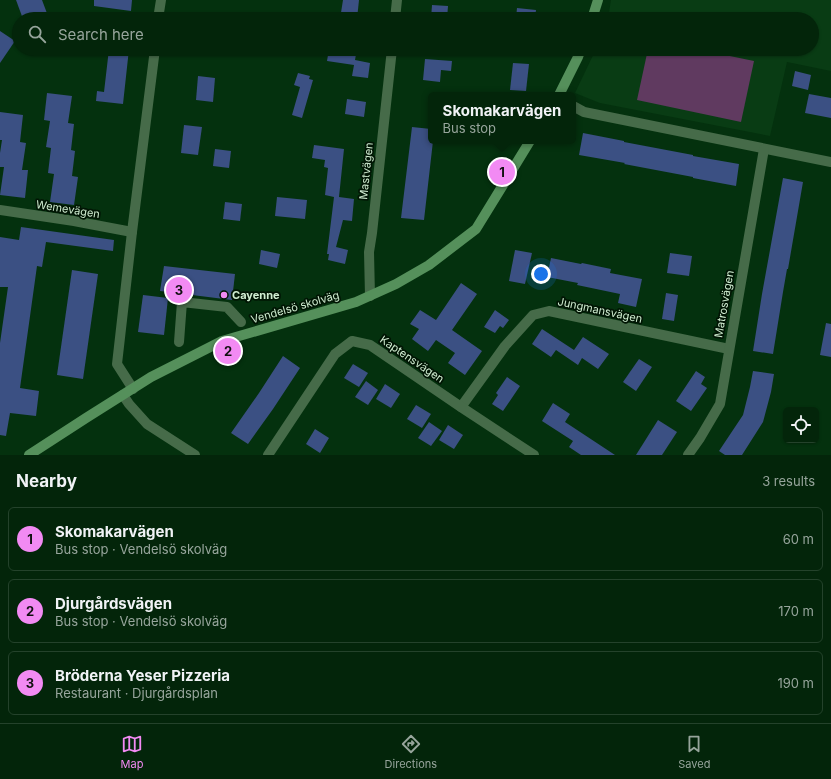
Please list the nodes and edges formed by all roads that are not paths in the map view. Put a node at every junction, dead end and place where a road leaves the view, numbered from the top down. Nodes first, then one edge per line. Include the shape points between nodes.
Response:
1 (161, 0) edge
2 (397, 0) edge
3 (598, 0) edge
4 (159, 12) edge
5 (396, 12) edge
6 (594, 12) edge
7 (154, 56) edge
8 (391, 56) edge
9 (578, 56) edge
10 (560, 92) edge
11 (576, 108) edge
12 (528, 144) edge
13 (764, 149) junction
14 (831, 162) edge
15 (0, 210) edge
16 (132, 232) junction
17 (370, 296) junction
18 (241, 322) dead end
19 (179, 342) dead end
20 (729, 349) junction
21 (133, 388) junction
22 (123, 395) junction
23 (461, 407) junction
24 (29, 455) edge
25 (195, 455) edge
26 (268, 455) edge
27 (534, 455) edge
28 (688, 455) edge

1 - 4 street
2 - 5 street
3 - 6 street
7 - 16 street
8 - 17 street, Mastvägen via 369,252
9 - 10 street
11 - 13 street via 584,112
12 - 17 street, Vendelsö skolväg via 476,229 429,265
13 - 14 street
13 - 20 street, Matrosvägen
15 - 16 street, Wemevägen
16 - 21 street via 117,364
17 - 21 street, Vendelsö skolväg via 222,341
18 - 19 street via 228,307 182,302
20 - 23 street, Jungmansvägen via 549,312 533,315 505,346
20 - 28 street, Matrosvägen via 720,404
21 - 22 street, Vendelsö skolväg
22 - 24 street, Vendelsö skolväg
22 - 25 street via 147,424
23 - 26 street, Kaptensvägen via 370,345 352,341 335,354
23 - 27 street, Kaptensvägen

